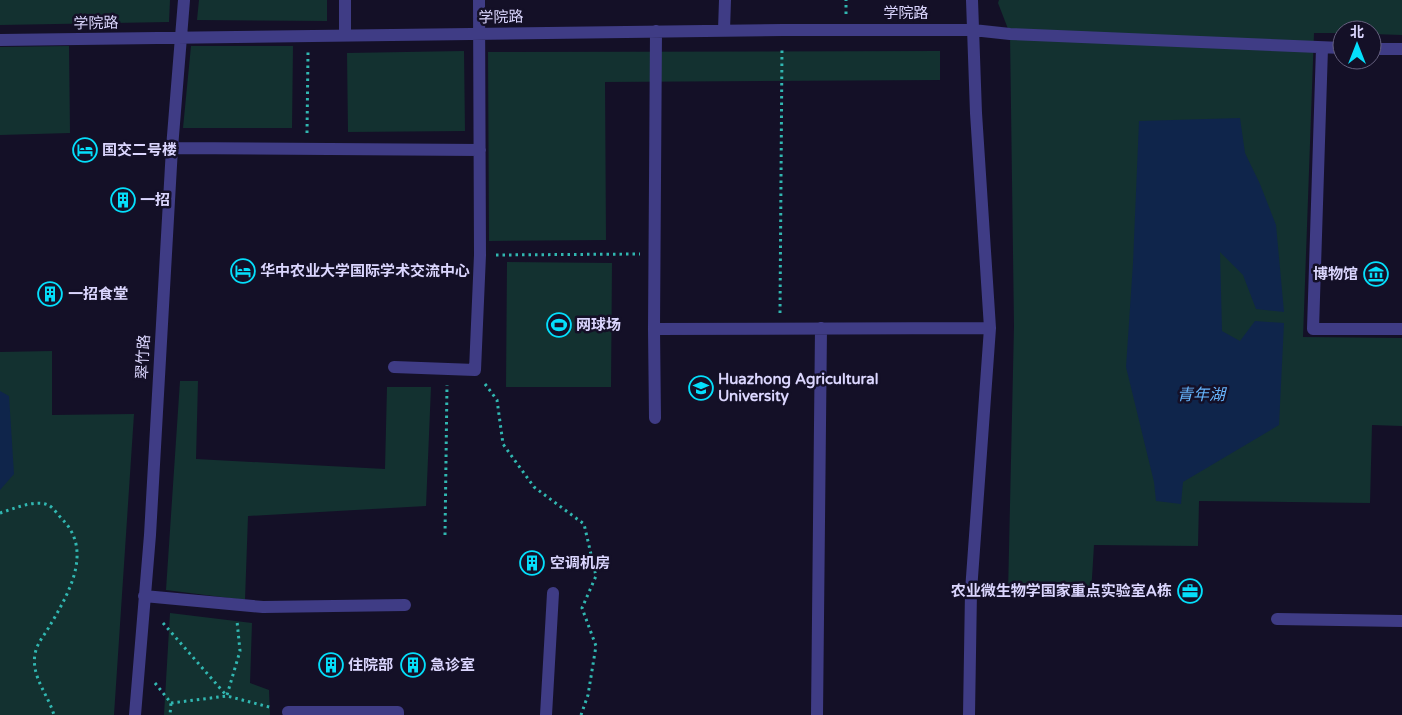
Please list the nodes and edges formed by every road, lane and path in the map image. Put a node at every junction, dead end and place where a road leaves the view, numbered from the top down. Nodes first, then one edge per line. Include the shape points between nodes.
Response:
1 (184, 0) edge
2 (345, 0) edge
3 (479, 0) edge
4 (725, 0) edge
5 (972, 0) edge
6 (724, 30) junction
7 (783, 30) junction
8 (973, 30) junction
9 (656, 31) junction
10 (479, 34) junction
11 (345, 35) junction
12 (308, 36) junction
13 (181, 38) junction
14 (0, 40) edge
15 (1322, 48) junction
16 (1332, 48) edge
17 (1382, 49) edge
18 (1402, 49) edge
19 (172, 148) junction
20 (306, 149) junction
21 (480, 150) junction
22 (654, 254) junction
23 (480, 255) junction
24 (821, 328) junction
25 (990, 328) junction
26 (654, 329) junction
27 (780, 329) junction
28 (1402, 329) edge
29 (394, 367) dead end
30 (448, 369) junction
31 (497, 400) dead end
32 (655, 418) dead end
33 (0, 512) edge
34 (445, 535) dead end
35 (554, 593) dead end
36 (144, 596) junction
37 (235, 605) junction
38 (405, 605) dead end
39 (1277, 619) dead end
40 (1402, 620) edge
41 (162, 623) dead end
42 (139, 663) junction
43 (227, 696) junction
44 (171, 703) junction
45 (288, 712) joint
46 (54, 715) edge
47 (135, 715) edge
48 (170, 715) edge
49 (398, 715) edge
50 (546, 715) edge
51 (581, 715) edge
52 (817, 715) edge
53 (969, 715) edge

1 - 13 street, 翠竹路
2 - 11 street
3 - 10 street
4 - 6 street
5 - 8 street
6 - 7 street, 学院路
6 - 9 street, 学院路
7 - 8 street, 学院路
7 - 27 path
8 - 15 street, 学院路
8 - 25 street
9 - 10 street, 学院路
9 - 22 street
10 - 11 street, 学院路
10 - 21 street
11 - 12 street, 学院路
12 - 13 street, 学院路
12 - 20 path
13 - 14 street, 学院路
13 - 19 street, 翠竹路
15 - 16 street, 学院路
15 - 28 street via 1313,329
17 - 18 street
19 - 20 street
19 - 36 street, 翠竹路
20 - 21 street
21 - 23 street
22 - 23 path
22 - 26 street
23 - 30 street via 475,370
24 - 25 street
24 - 27 street
24 - 52 street
25 - 53 street via 971,591
26 - 27 street
26 - 32 street
29 - 30 street
30 - 34 path
31 - 51 path via 503,444 534,487 584,524 596,576 582,608 596,646 588,695
33 - 46 path via 32,503 48,505 69,526 76,542 74,579 35,653 38,681
35 - 50 street
36 - 37 street
36 - 42 street, 翠竹路
37 - 38 street
37 - 43 path via 240,652
39 - 40 street
41 - 43 path
42 - 44 path
42 - 47 street, 翠竹路
43 - 44 path
43 - 45 path
44 - 48 path
45 - 49 street via 398,712

